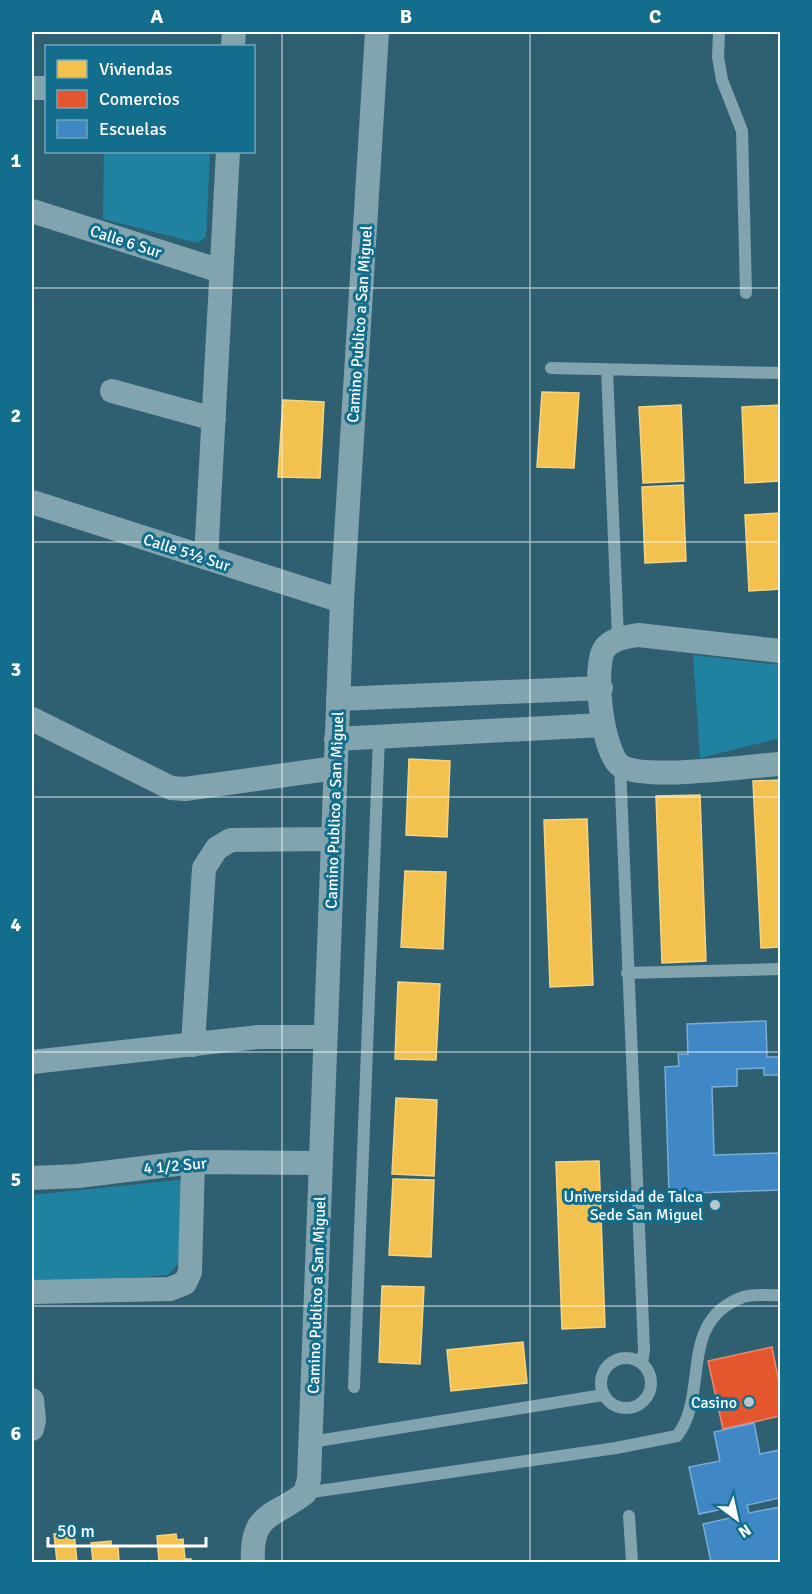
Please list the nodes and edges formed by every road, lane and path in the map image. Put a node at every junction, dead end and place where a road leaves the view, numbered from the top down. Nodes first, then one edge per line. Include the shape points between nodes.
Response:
1 (377, 32) edge
2 (719, 32) edge
3 (228, 153) edge
4 (32, 211) edge
5 (221, 271) junction
6 (746, 293) dead end
7 (551, 368) dead end
8 (607, 369) junction
9 (780, 373) edge
10 (112, 391) dead end
11 (214, 420) junction
12 (32, 502) edge
13 (206, 558) junction
14 (342, 601) junction
15 (618, 638) junction
16 (780, 651) edge
17 (601, 688) junction
18 (338, 699) junction
19 (32, 719) edge
20 (602, 725) junction
21 (379, 736) junction
22 (336, 739) junction
23 (780, 764) edge
24 (620, 765) junction
25 (335, 768) junction
26 (333, 838) junction
27 (780, 969) edge
28 (627, 973) junction
29 (325, 1037) junction
30 (193, 1045) junction
31 (32, 1062) edge
32 (193, 1162) junction
33 (320, 1163) junction
34 (32, 1178) edge
35 (32, 1292) edge
36 (780, 1295) edge
37 (642, 1363) junction
38 (354, 1387) dead end
39 (603, 1395) junction
40 (32, 1400) edge
41 (32, 1429) edge
42 (311, 1442) junction
43 (305, 1493) junction
44 (628, 1516) dead end
45 (253, 1563) edge
46 (632, 1563) edge

1 - 14 street, Camino Publico a San Miguel
2 - 6 lane via 722,80 742,131
3 - 5 street
4 - 5 street, Calle 6 Sur
5 - 11 street
7 - 8 lane
8 - 9 lane
8 - 15 lane
10 - 11 street
11 - 13 street
12 - 13 street, Calle 5½ Sur
13 - 14 street, Calle 5½ Sur
14 - 18 street, Camino Publico a San Miguel
15 - 16 street via 638,635
15 - 17 street via 604,649
17 - 18 street
17 - 20 street
18 - 22 street, Camino Publico a San Miguel
19 - 25 street via 171,788
20 - 21 street
20 - 24 street
21 - 22 street
21 - 38 lane
22 - 25 street, Camino Publico a San Miguel
23 - 24 street via 642,773
24 - 28 lane
25 - 26 street, Camino Publico a San Miguel
26 - 29 street, Camino Publico a San Miguel
26 - 30 street via 231,840 217,848 204,868
27 - 28 lane
28 - 37 lane
29 - 30 street via 258,1037
29 - 33 street, Camino Publico a San Miguel
30 - 31 street
32 - 33 street, 4 1/2 Sur
32 - 34 street, 4 1/2 Sur
32 - 35 street via 190,1272 185,1283 170,1289
33 - 42 street, Camino Publico a San Miguel
36 - 43 lane via 744,1296 712,1315 695,1363 687,1423 677,1436
37 - 39 lane via 626,1358 611,1363 602,1375
37 - 39 lane via 651,1377 651,1385 638,1406 620,1408
39 - 42 lane
40 - 41 street
42 - 43 street, Camino Publico a San Miguel
43 - 45 street via 262,1521 254,1542
44 - 46 lane

